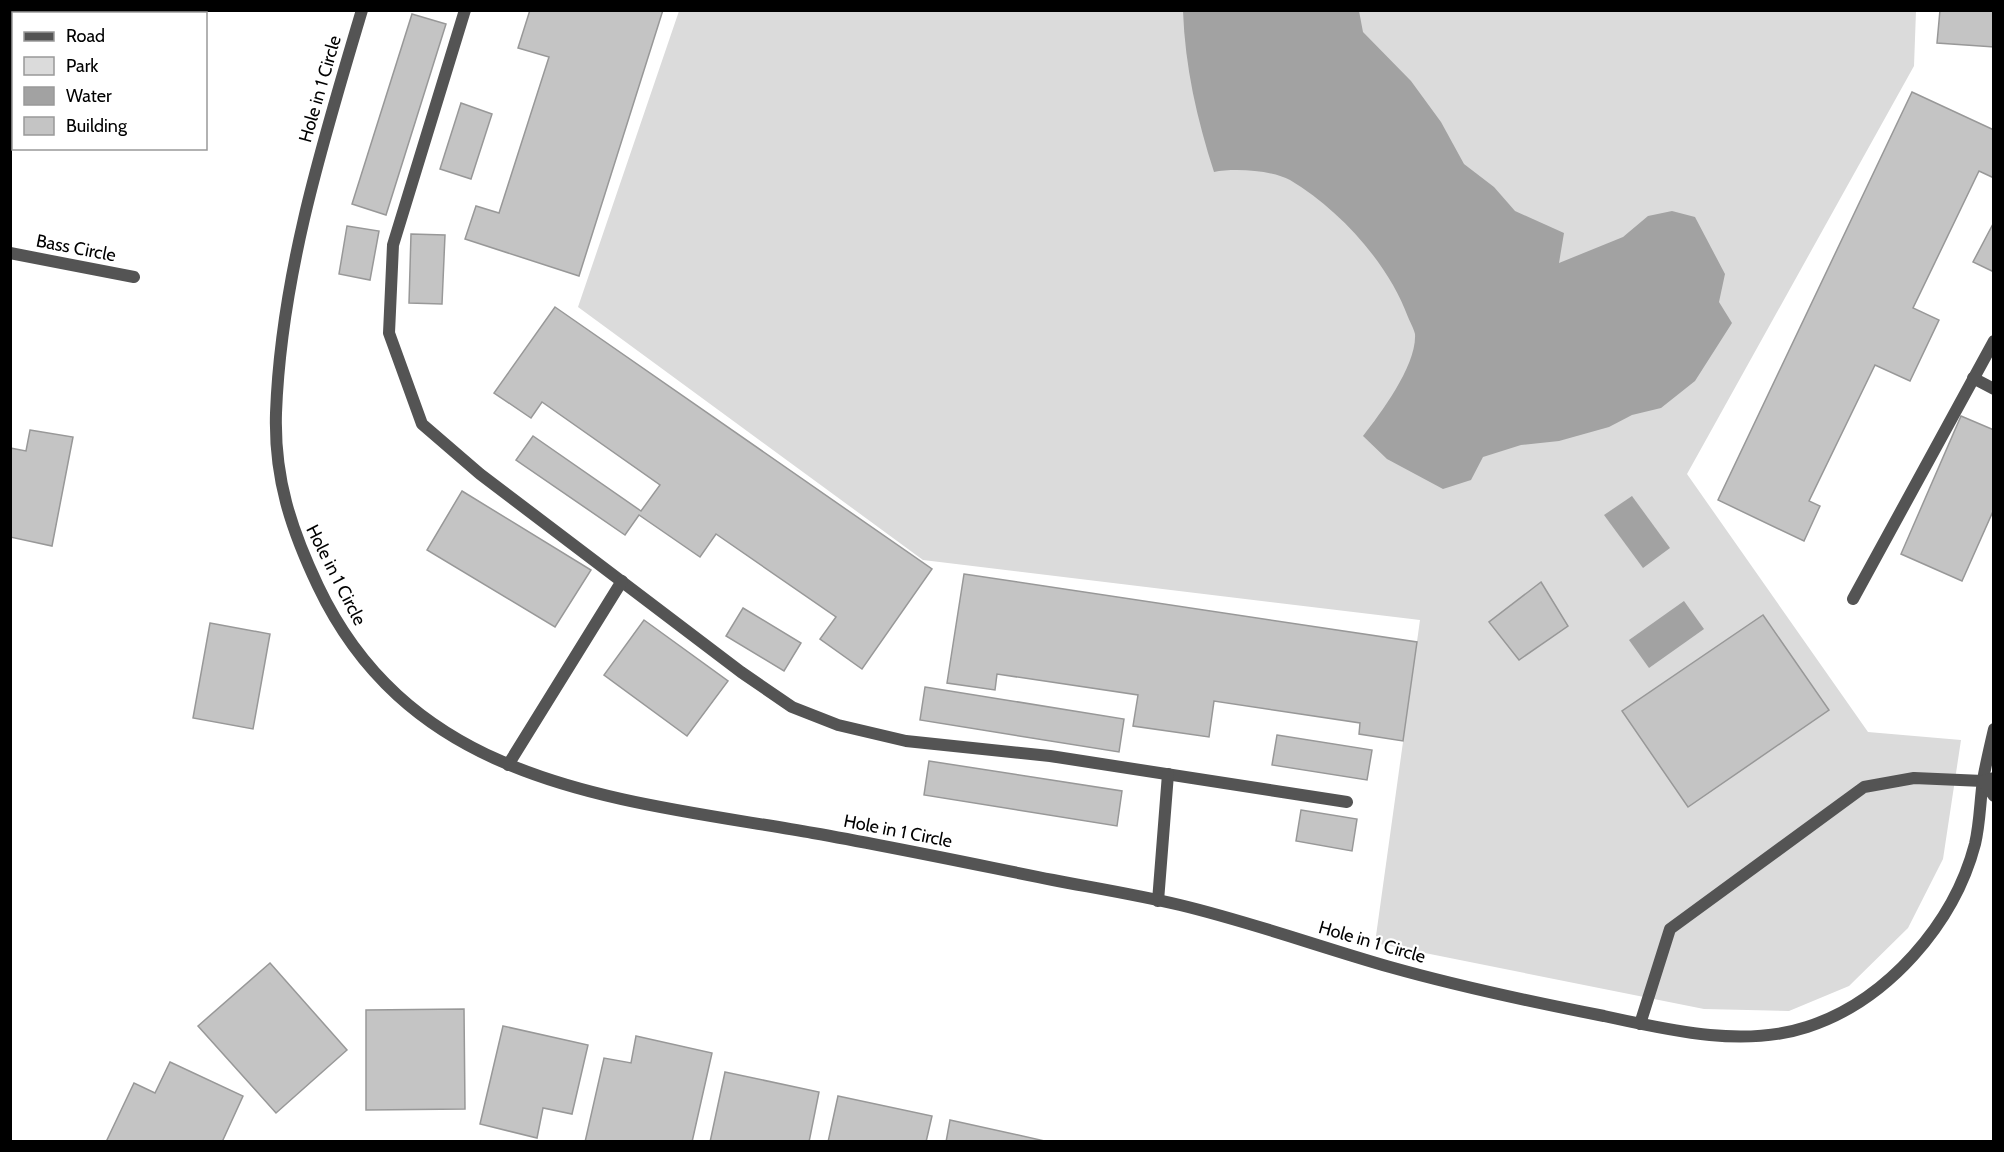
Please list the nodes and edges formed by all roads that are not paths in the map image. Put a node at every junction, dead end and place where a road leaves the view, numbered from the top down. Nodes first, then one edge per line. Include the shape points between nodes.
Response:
1 (362, 10) edge
2 (465, 10) edge
3 (10, 253) edge
4 (134, 278) dead end
5 (1994, 340) edge
6 (1973, 378) junction
7 (1994, 389) edge
8 (622, 581) junction
9 (1853, 599) dead end
10 (1994, 729) edge
11 (508, 765) junction
12 (1168, 774) junction
13 (1988, 779) edge
14 (1994, 796) edge
15 (1347, 802) dead end
16 (1158, 901) junction
17 (1640, 1024) junction

1 - 11 street, Hole in 1 Circle via 323,140 283,335 276,415 284,499 295,536 331,614 353,646 415,710 447,733
2 - 8 street via 393,244 389,333 422,424 480,474
3 - 4 street, Bass Circle
5 - 6 street
6 - 7 street
6 - 9 street
8 - 11 street
8 - 12 street via 792,707 838,725 906,741 1050,756
10 - 13 street, Hole in 1 Circle
11 - 16 street, Hole in 1 Circle via 590,793 875,844
12 - 15 street
12 - 16 street
13 - 14 street
13 - 17 street via 1914,778 1864,787 1670,929
13 - 17 street, Hole in 1 Circle via 1975,843 1959,885 1911,958 1881,987 1847,1010 1807,1027 1764,1036
16 - 17 street, Hole in 1 Circle via 1483,992

